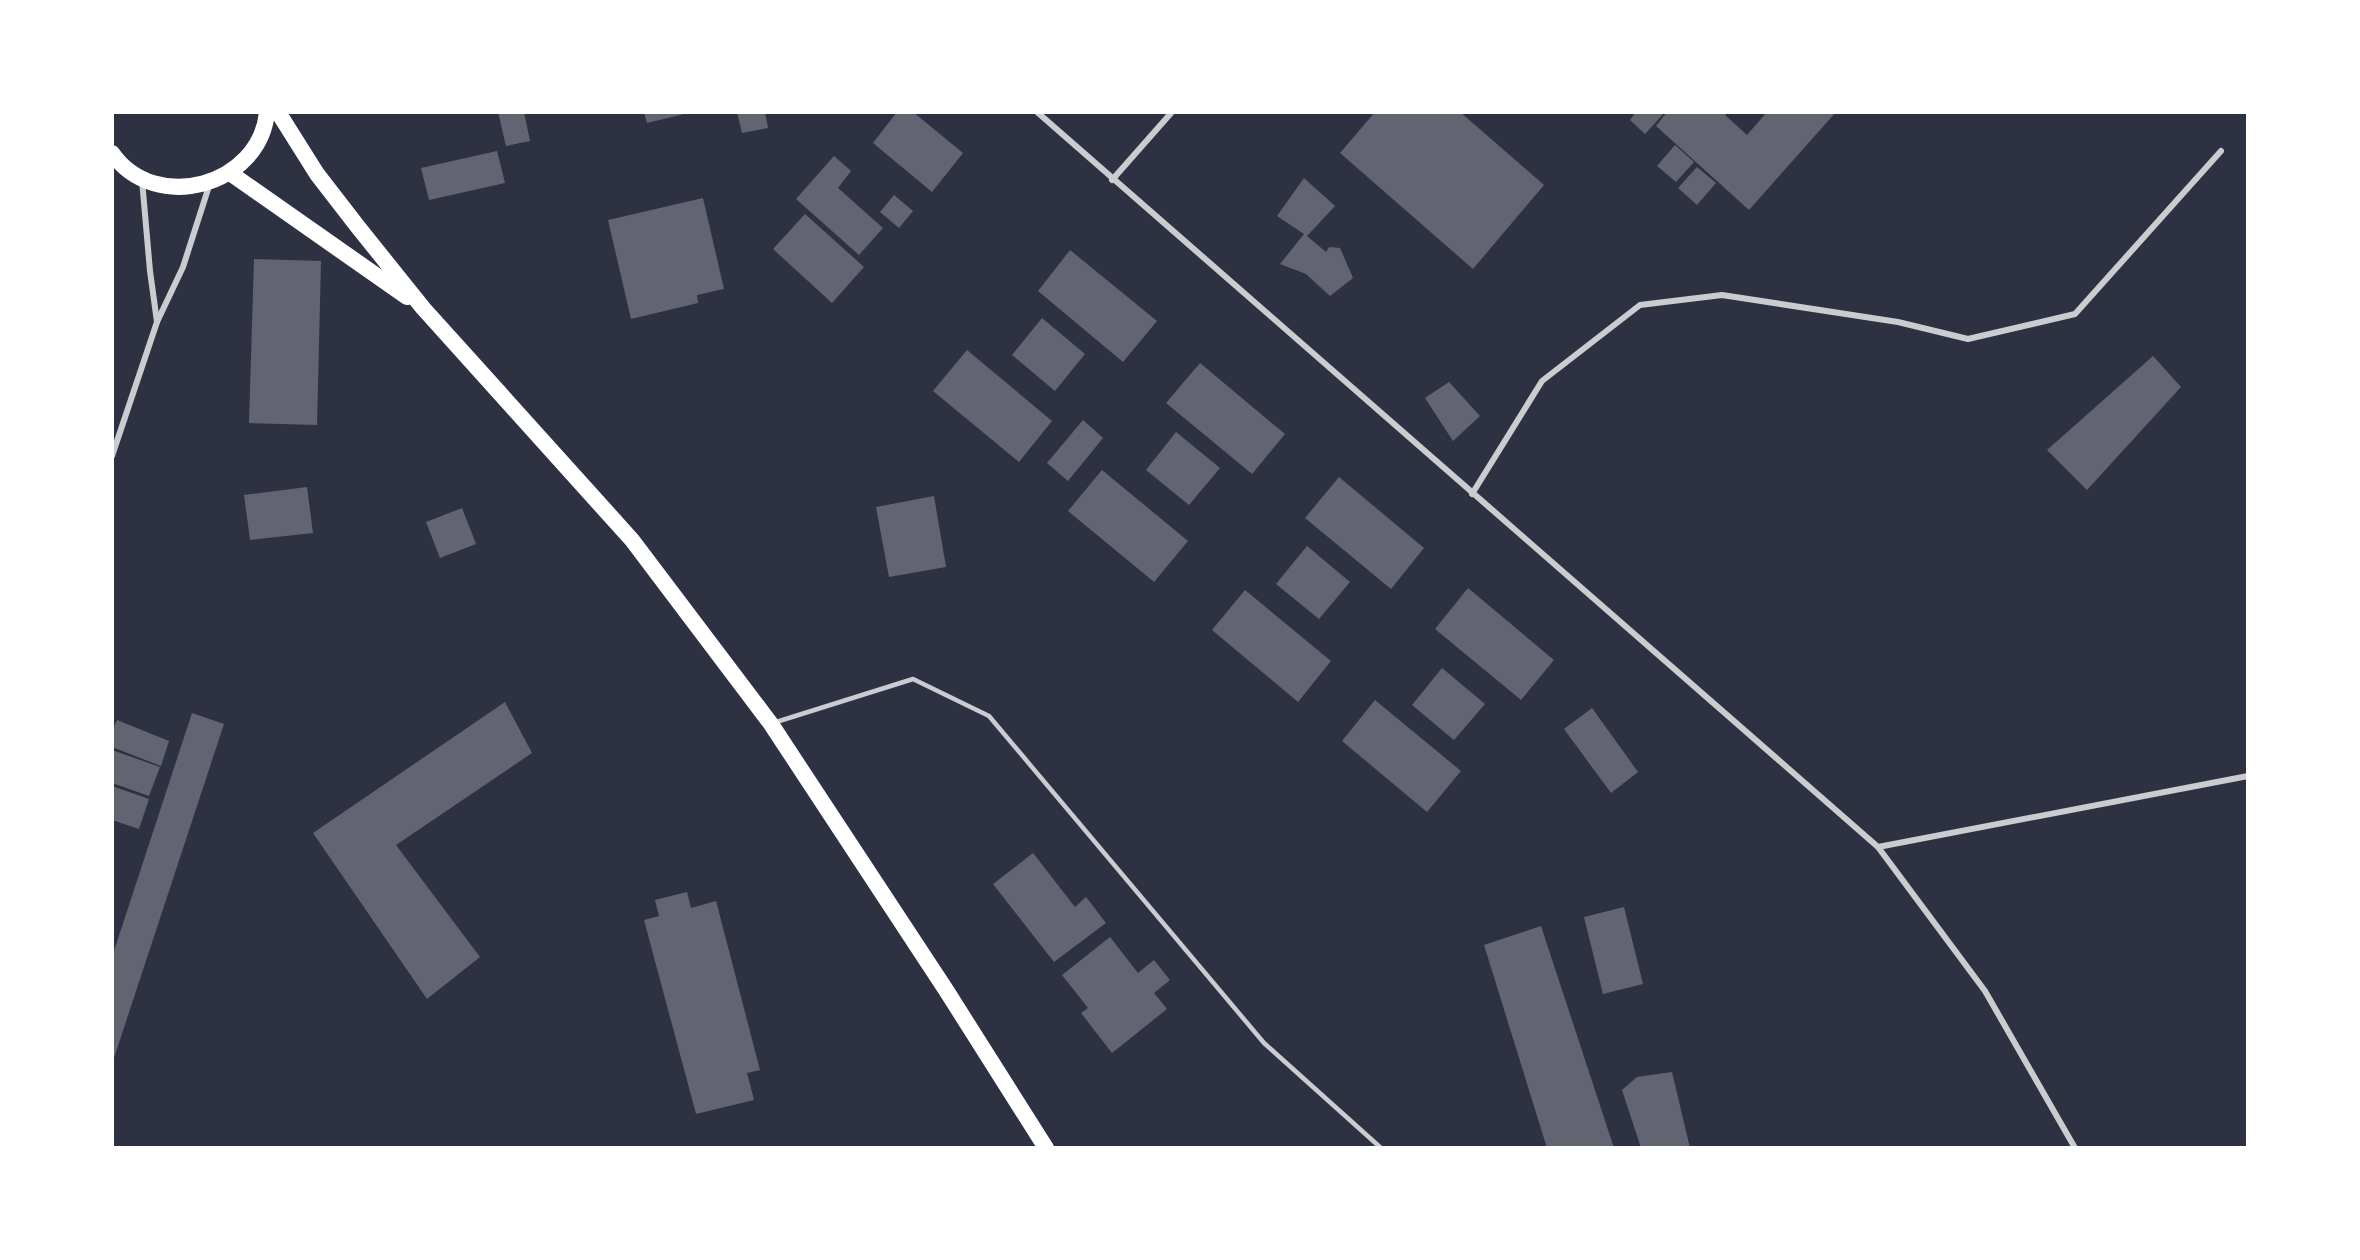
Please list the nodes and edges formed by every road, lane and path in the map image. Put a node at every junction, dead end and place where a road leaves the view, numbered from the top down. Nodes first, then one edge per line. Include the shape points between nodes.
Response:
1 (267, 112) edge
2 (278, 112) edge
3 (1037, 112) edge
4 (1172, 112) edge
5 (2221, 151) dead end
6 (114, 156) edge
7 (230, 173) junction
8 (142, 178) junction
9 (1112, 180) junction
10 (211, 182) junction
11 (423, 308) junction
12 (157, 322) junction
13 (112, 456) edge
14 (1472, 494) junction
15 (771, 724) junction
16 (2247, 776) edge
17 (1878, 847) junction
18 (1046, 1148) edge
19 (1381, 1148) edge
20 (2075, 1148) edge

1 - 7 highway via 258,140 247,158
2 - 11 highway via 317,174
3 - 9 street
4 - 9 street
5 - 14 street via 2075,314 1968,339 1898,322 1722,295 1640,304 1542,381
6 - 8 highway
7 - 10 highway
7 - 11 highway
8 - 10 highway via 176,187
8 - 12 street
9 - 14 street
10 - 12 street via 183,267
11 - 15 highway via 632,540
12 - 13 street
14 - 17 street
15 - 18 highway
15 - 19 lane via 913,679 989,716 1264,1043
16 - 17 street
17 - 20 street via 1985,991

